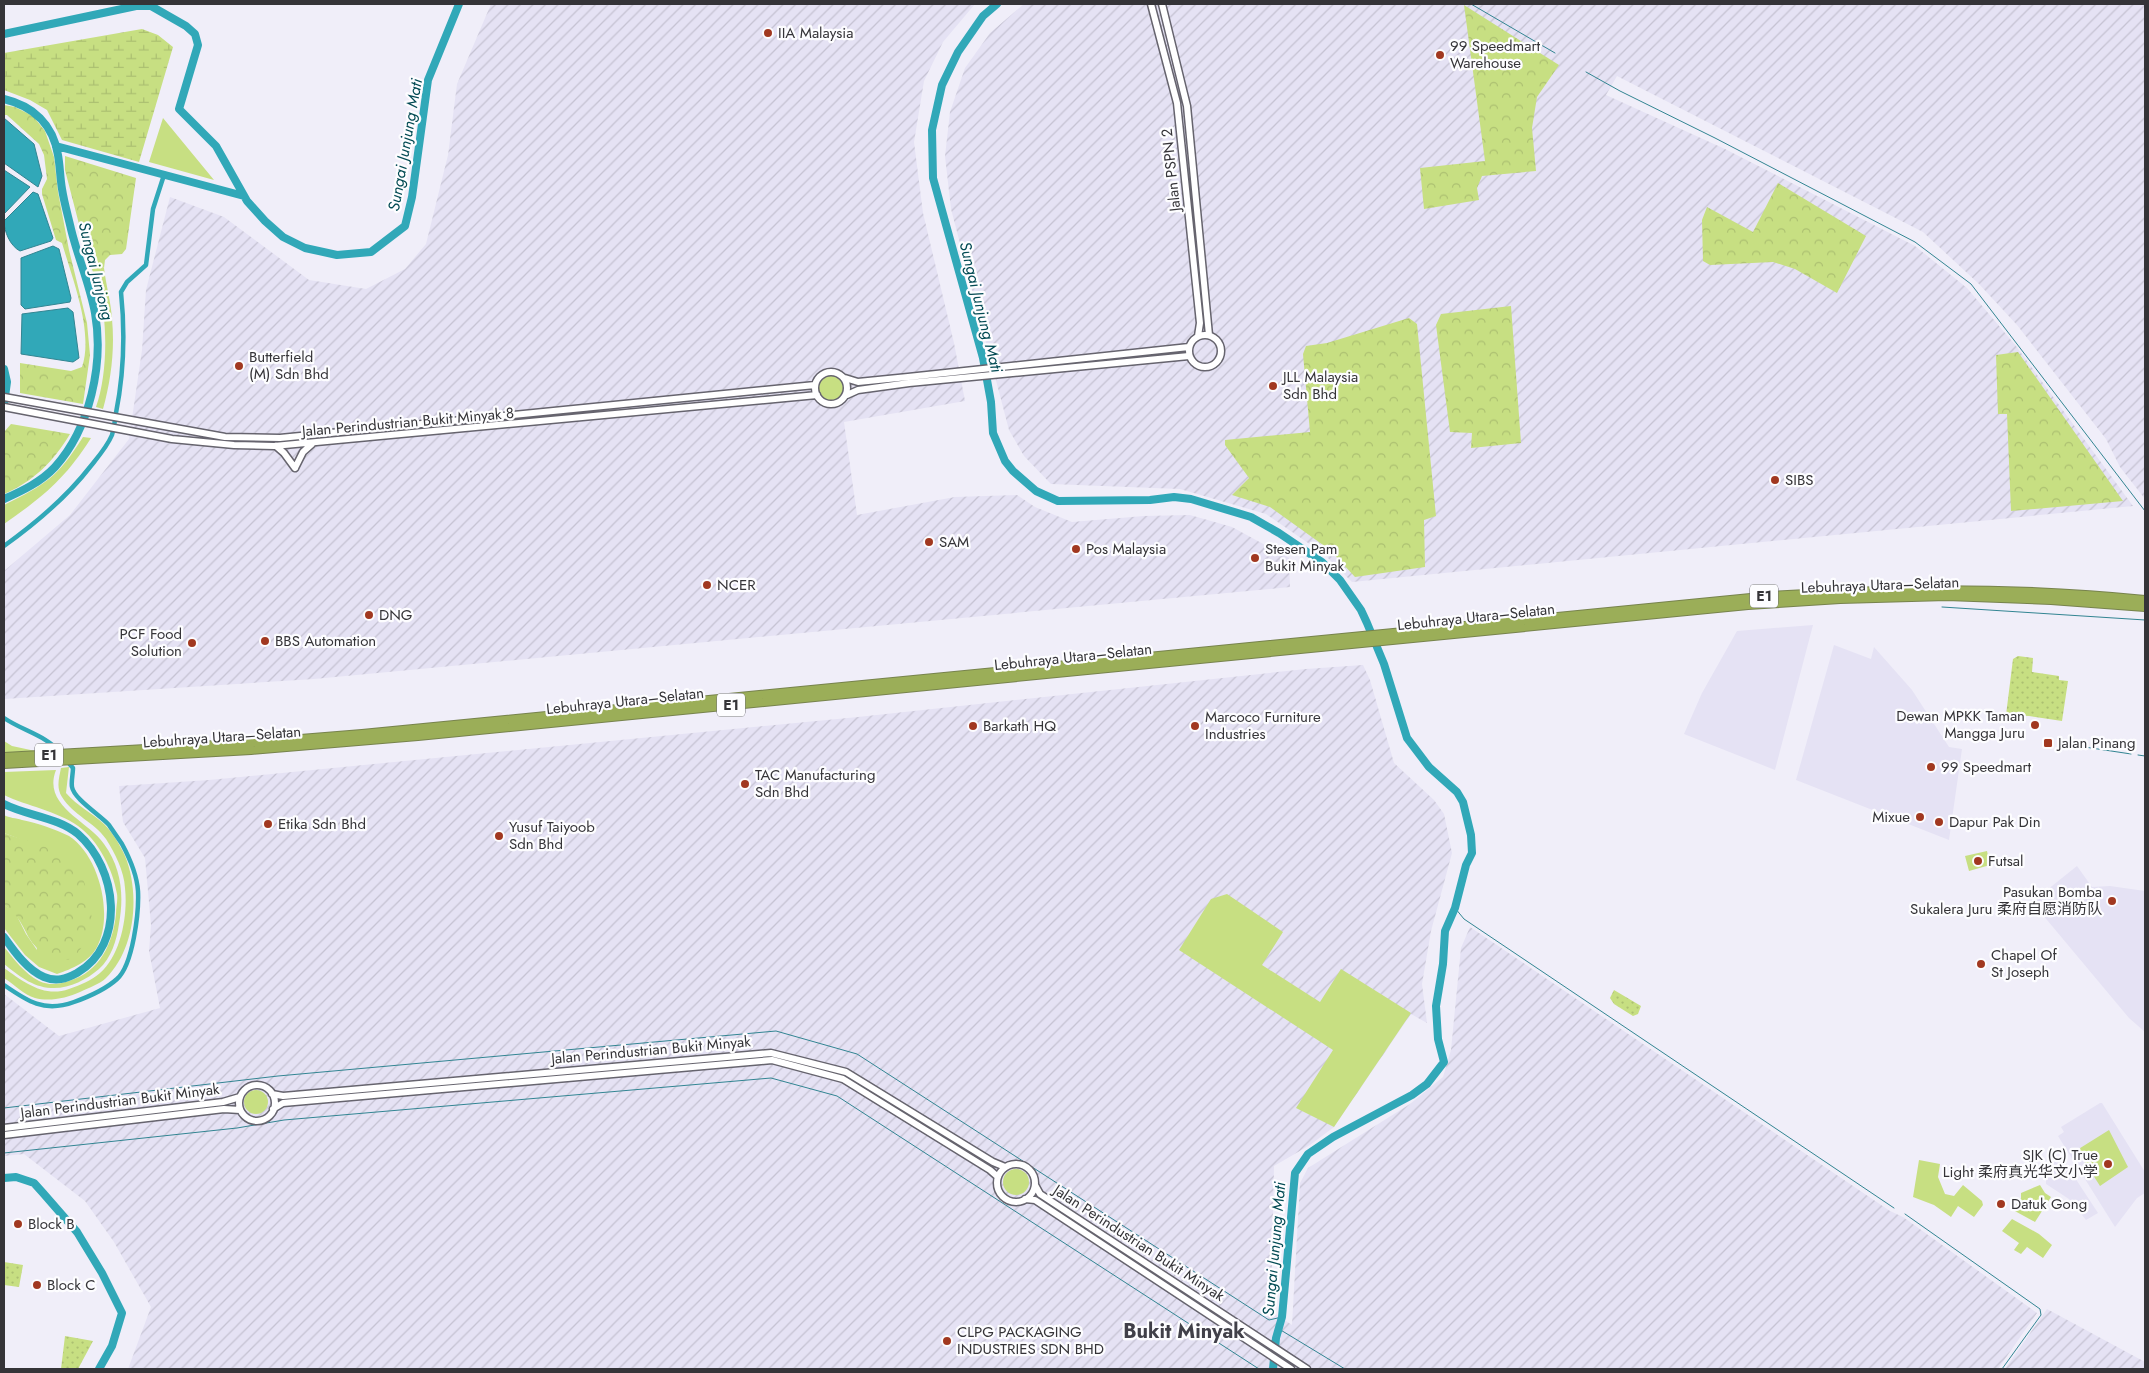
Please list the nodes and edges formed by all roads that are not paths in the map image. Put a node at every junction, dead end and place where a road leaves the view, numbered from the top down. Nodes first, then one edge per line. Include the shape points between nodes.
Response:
1 (1151, 4) edge
2 (1162, 4) edge
3 (1209, 335) junction
4 (1198, 336) junction
5 (1189, 347) junction
6 (1189, 356) junction
7 (845, 378) junction
8 (815, 385) junction
9 (816, 395) junction
10 (846, 395) junction
11 (4, 397) edge
12 (4, 406) edge
13 (316, 442) junction
14 (276, 446) junction
15 (2145, 600) edge
16 (2145, 607) edge
17 (1384, 636) junction
18 (94, 756) junction
19 (4, 757) edge
20 (4, 764) edge
21 (272, 1094) junction
22 (240, 1097) junction
23 (273, 1109) junction
24 (240, 1110) junction
25 (4, 1128) edge
26 (4, 1135) edge
27 (1005, 1167) junction
28 (998, 1177) junction
29 (1035, 1185) junction
30 (1025, 1199) junction
31 (1291, 1369) edge
32 (1307, 1369) edge

1 - 4 street, Jalan PSPN 2 via 1177,103 1200,323
2 - 3 street, Jalan PSPN 2 via 1187,106
3 - 4 street
3 - 6 street via 1220,343 1218,361 1201,367
4 - 5 street
5 - 6 street
5 - 7 street via 858,382
6 - 10 street via 909,383 858,390
7 - 8 street via 839,373 828,372 820,376
7 - 10 street via 848,386
8 - 9 street
8 - 11 street, Jalan Perindustrian Bukit Minyak 8 via 280,438 225,437
9 - 10 street via 831,405
9 - 13 street, Jalan Perindustrian Bukit Minyak 8
12 - 14 street, Jalan Perindustrian Bukit Minyak 8 via 172,439
13 - 14 street, Jalan Perindustrian Bukit Minyak 8
13 - 14 street via 302,452 295,468
15 - 17 highway, Lebuhraya Utara–Selatan / E1 via 1968,589 1841,592 1741,598
16 - 17 highway, Lebuhraya Utara–Selatan / E1 via 1979,596 1848,598
17 - 18 highway, Lebuhraya Utara–Selatan / E1 via 371,733
18 - 19 highway, Lebuhraya Utara–Selatan / E1
18 - 20 highway, Lebuhraya Utara–Selatan / E1
21 - 22 street via 263,1086 252,1085
21 - 23 street
21 - 27 street, Jalan Perindustrian Bukit Minyak via 284,1096 771,1053 846,1072
22 - 24 street
22 - 25 street, Jalan Perindustrian Bukit Minyak via 223,1102
23 - 24 street via 266,1118 257,1120 247,1118
23 - 28 street, Jalan Perindustrian Bukit Minyak via 284,1103 772,1060 843,1079
24 - 26 street, Jalan Perindustrian Bukit Minyak via 224,1109
27 - 28 street
27 - 29 street via 1017,1164 1026,1167 1032,1173
28 - 30 street via 998,1190 1004,1197 1014,1201
29 - 30 street
29 - 32 street, Jalan Perindustrian Bukit Minyak via 1040,1194
30 - 31 street, Jalan Perindustrian Bukit Minyak via 1035,1200

